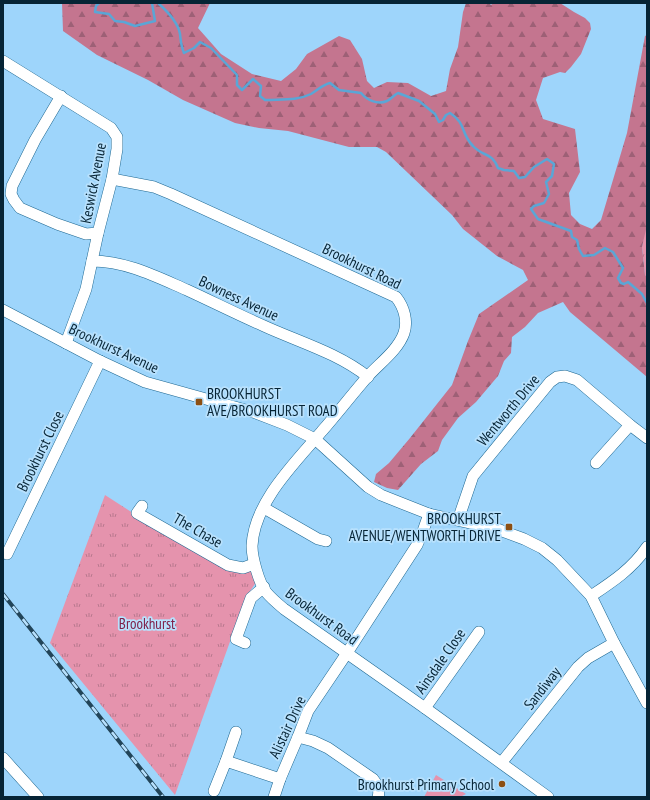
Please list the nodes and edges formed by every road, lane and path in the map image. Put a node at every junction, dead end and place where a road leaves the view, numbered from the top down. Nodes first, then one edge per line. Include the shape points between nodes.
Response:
1 (3, 61) edge
2 (61, 96) junction
3 (112, 179) junction
4 (98, 233) junction
5 (92, 261) junction
6 (3, 310) edge
7 (66, 343) junction
8 (100, 361) junction
9 (368, 377) junction
10 (630, 425) junction
11 (647, 438) edge
12 (315, 439) junction
13 (596, 463) dead end
14 (142, 506) dead end
15 (264, 508) junction
16 (429, 514) junction
17 (458, 520) junction
18 (320, 543) dead end
19 (647, 547) edge
20 (7, 554) dead end
21 (254, 564) junction
22 (264, 587) junction
23 (591, 596) junction
24 (479, 632) dead end
25 (245, 643) dead end
26 (614, 643) junction
27 (347, 653) junction
28 (646, 701) edge
29 (425, 708) junction
30 (236, 732) dead end
31 (298, 737) junction
32 (3, 758) edge
33 (226, 760) junction
34 (502, 762) junction
35 (280, 779) junction
36 (214, 791) dead end
37 (38, 797) edge
38 (274, 797) edge
39 (378, 797) edge
40 (548, 797) edge

1 - 2 street, Keswick Avenue
2 - 3 street, Keswick Avenue via 111,128 117,137
2 - 4 street via 35,140 12,186 11,194 20,208 86,234
3 - 4 street, Keswick Avenue
3 - 9 street, Brookhurst Road via 154,187 172,194 396,297 405,316 403,335
4 - 5 street, Keswick Avenue
5 - 7 street, Keswick Avenue via 86,289
5 - 9 street, Bowness Avenue via 107,261 148,272 266,327 334,355 358,368
6 - 7 street, Brookhurst Avenue
7 - 8 street, Brookhurst Avenue
8 - 12 street, Brookhurst Avenue via 145,382 256,414
8 - 20 street, Brookhurst Close
9 - 12 street, Brookhurst Road
10 - 11 street, Wentworth Drive
10 - 13 street
10 - 17 street, Wentworth Drive via 578,380 565,376 556,378 473,476
12 - 15 street, Brookhurst Road via 290,468
12 - 16 street, Brookhurst Avenue via 368,487 381,495
14 - 21 street, The Chase via 137,513 228,565 242,568
15 - 18 street
15 - 21 street, Brookhurst Road via 252,546
16 - 17 street, Brookhurst Avenue
16 - 27 street, Alistair Drive via 424,532 417,544
17 - 23 street, Brookhurst Avenue via 524,538 542,548
19 - 23 street via 622,575
21 - 22 street, Brookhurst Road
22 - 25 street via 251,598 236,639
22 - 27 street, Brookhurst Road via 284,609
23 - 26 street, Brookhurst Avenue
24 - 29 street, Ainsdale Close
26 - 28 street, Brookhurst Avenue
26 - 34 street, Sandiway via 578,667
27 - 29 street, Brookhurst Road
27 - 31 street, Alistair Drive via 308,711
29 - 34 street, Brookhurst Road
30 - 33 street
31 - 35 street, Alistair Drive
31 - 39 street via 328,748 373,779 377,785
32 - 37 street
33 - 35 street
33 - 36 street
34 - 40 street, Brookhurst Road
35 - 38 street, Alistair Drive

